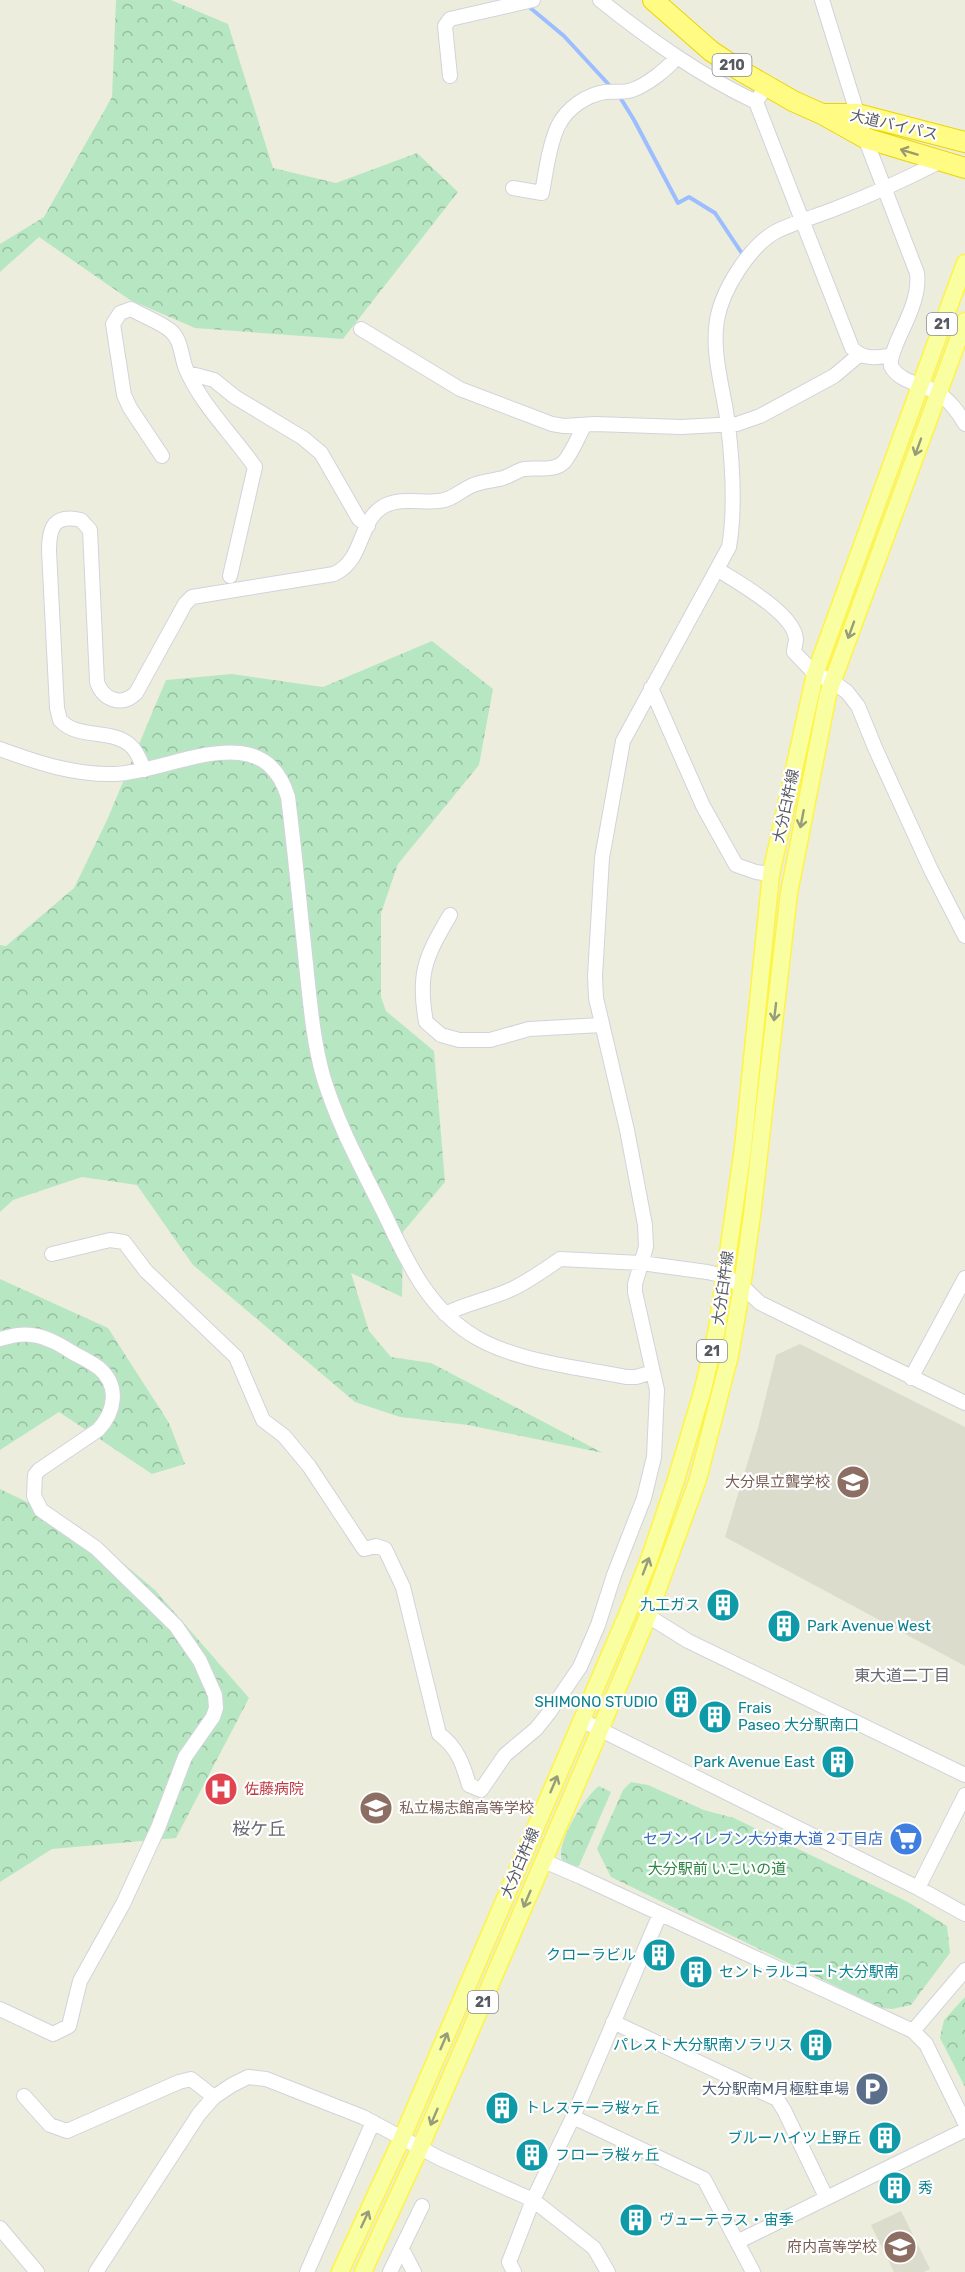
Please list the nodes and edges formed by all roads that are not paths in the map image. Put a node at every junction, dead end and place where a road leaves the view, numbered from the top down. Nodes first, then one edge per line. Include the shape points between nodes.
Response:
1 (533, 0) edge
2 (600, 0) edge
3 (653, 0) edge
4 (822, 0) edge
5 (676, 58) junction
6 (450, 76) dead end
7 (761, 94) junction
8 (822, 114) junction
9 (856, 114) junction
10 (865, 138) junction
11 (965, 142) edge
12 (945, 162) junction
13 (965, 168) edge
14 (513, 188) dead end
15 (885, 189) junction
16 (802, 222) junction
17 (965, 263) edge
18 (965, 321) edge
19 (361, 329) dead end
20 (859, 355) junction
21 (892, 355) junction
22 (188, 373) junction
23 (920, 384) junction
24 (938, 393) junction
25 (965, 424) edge
26 (728, 425) junction
27 (584, 426) junction
28 (162, 456) dead end
29 (368, 526) junction
30 (717, 569) junction
31 (230, 576) dead end
32 (815, 674) junction
33 (832, 681) junction
34 (651, 688) junction
35 (0, 749) edge
36 (144, 770) junction
37 (771, 874) junction
38 (450, 915) dead end
39 (965, 936) edge
40 (601, 1024) junction
41 (52, 1254) dead end
42 (641, 1263) junction
43 (725, 1276) junction
44 (965, 1278) edge
45 (742, 1286) junction
46 (445, 1314) junction
47 (0, 1339) edge
48 (653, 1372) junction
49 (911, 1378) junction
50 (965, 1403) edge
51 (648, 1616) junction
52 (581, 1720) junction
53 (600, 1730) junction
54 (965, 1776) edge
55 (965, 1796) edge
56 (544, 1862) junction
57 (918, 1888) junction
58 (660, 1914) junction
59 (965, 1914) edge
60 (965, 1970) edge
61 (0, 2009) edge
62 (613, 2022) junction
63 (913, 2031) junction
64 (24, 2096) dead end
65 (214, 2097) junction
66 (573, 2117) junction
67 (373, 2122) junction
68 (965, 2123) edge
69 (965, 2130) edge
70 (402, 2138) junction
71 (420, 2148) junction
72 (826, 2197) junction
73 (533, 2200) junction
74 (422, 2206) dead end
75 (0, 2228) edge
76 (737, 2242) junction
77 (402, 2249) junction
78 (37, 2272) edge
79 (96, 2272) edge
80 (308, 2272) edge
81 (340, 2272) edge
82 (363, 2272) edge
83 (390, 2272) edge
84 (414, 2272) edge
85 (514, 2272) edge
86 (608, 2272) edge
87 (753, 2272) edge

1 - 6 street via 456,17 447,23
2 - 5 street
3 - 7 highway, 大道バイパス / 210
4 - 9 street
5 - 7 street via 723,86
5 - 14 street via 667,69 632,90 587,97 572,108 558,125 542,193
7 - 8 highway, 大道バイパス / 210
7 - 16 street
8 - 9 highway, 大道バイパス / 210
8 - 10 highway, 大道バイパス / 210
9 - 10 street
9 - 11 highway, 大道バイパス / 210
12 -> 10 highway, 大道バイパス / 210
10 - 15 street
12 - 13 highway, 大道バイパス / 210
12 - 15 street
15 - 16 street
15 - 21 street via 918,281 915,299
16 - 20 street via 848,340
16 - 26 street via 776,232 756,247 725,294 717,320 717,345
17 - 23 main road, 大分臼杵線 / 21
18 - 24 main road, 大分臼杵線 / 21
19 - 27 street via 473,394 552,424
20 - 21 street
20 - 26 street via 834,376 760,416
21 - 23 street via 893,370
22 - 28 street via 179,342 171,330 130,309 120,313 113,324 124,395
22 - 29 street via 214,380 235,398 321,453 356,515
22 - 31 street via 255,467
23 - 24 street
23 - 32 main road, 大分臼杵線 / 21
24 - 25 street
24 -> 33 main road, 大分臼杵線 / 21
26 - 27 street
26 - 30 street via 732,528 729,547
27 - 29 street via 560,465 524,469 478,483 448,500 388,504 378,510
29 - 36 street via 353,559 334,574 192,597 136,693 118,701 105,695 97,682 90,530 81,520 63,518 56,523 50,530 49,551 60,720 74,730 125,742
30 - 32 street via 787,620 796,637 794,652
30 - 34 street
32 - 33 street
32 - 37 main road, 大分臼杵線 / 21
33 - 39 street via 858,706
33 -> 45 main road, 大分臼杵線 / 21 via 789,893
34 - 37 street via 703,806 736,865
34 - 40 street via 622,741 602,858 595,976
35 - 36 street via 78,772 117,774
36 - 46 street via 235,752 265,762 281,779 288,797 310,1009 323,1075 343,1131 407,1261
37 - 43 main road, 大分臼杵線 / 21 via 743,1148
38 - 40 street via 425,962 423,983 426,1022 441,1035 459,1040 490,1040 529,1029
40 - 42 street via 645,1225 646,1247
41 - 48 street via 110,1240 124,1242 146,1271 236,1357 263,1420 284,1436 309,1466 364,1549 385,1549 403,1587 439,1734 449,1741 462,1761 469,1785 481,1790 505,1755 536,1729 553,1708 589,1649 653,1470 657,1402
42 - 43 street
42 - 46 street via 560,1259 518,1286
42 - 48 street via 635,1292
43 - 45 street
52 -> 43 main road, 大分臼杵線 / 21 via 662,1523 703,1389
44 - 49 street
45 - 49 street via 759,1303
45 - 51 main road, 大分臼杵線 / 21 via 709,1440
46 - 48 street via 477,1338 509,1352 626,1377
47 - 61 street via 29,1334 43,1337 99,1369 106,1377 113,1399 106,1422 39,1470 34,1496 41,1510 108,1558 176,1626 200,1661 215,1695 216,1708 182,1764 123,1904 80,1981 69,2026 53,2034
49 - 50 street
51 - 53 main road, 大分臼杵線 / 21
51 - 54 street via 688,1641
52 - 53 street
70 -> 52 main road, 大分臼杵線 / 21
53 - 56 main road, 大分臼杵線 / 21
53 - 57 street
55 - 57 street
56 - 58 street
56 -> 71 main road, 大分臼杵線 / 21
57 - 59 street
58 - 62 street
58 - 63 street
60 - 63 street
62 - 66 street
62 - 72 street via 777,2099
63 - 68 street via 926,2044
64 - 65 street via 50,2126 67,2131 191,2079
65 - 67 street via 248,2078 266,2079
65 - 79 street
66 - 73 street
66 - 76 street via 704,2179
67 - 70 street
67 - 80 street
69 - 72 street
70 - 71 street
81 -> 70 main road, 大分臼杵線 / 21
71 - 73 street
71 - 82 main road, 大分臼杵線 / 21
72 - 76 street
73 - 85 street via 509,2262
73 - 86 street via 594,2248
74 - 77 street
75 - 78 street
76 - 87 street
77 - 83 street
77 - 84 street

